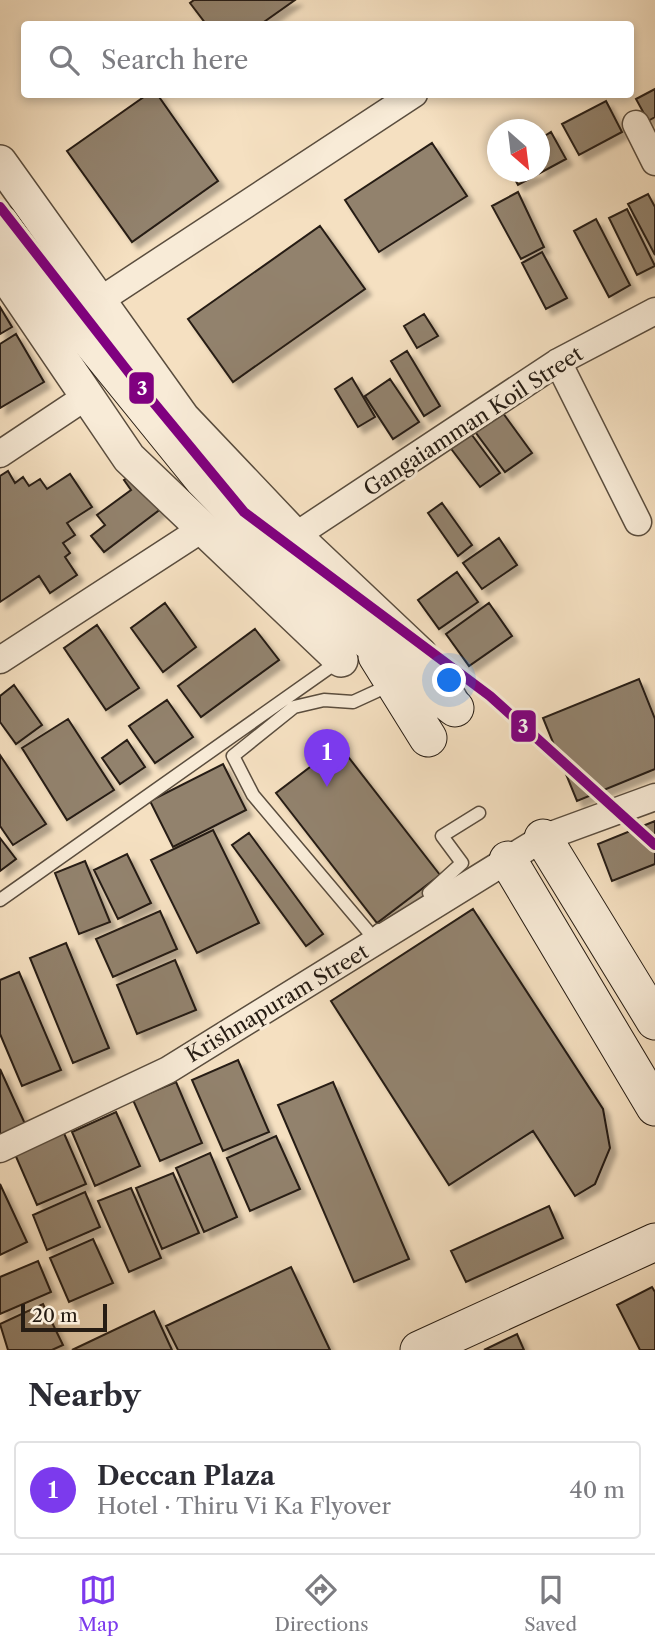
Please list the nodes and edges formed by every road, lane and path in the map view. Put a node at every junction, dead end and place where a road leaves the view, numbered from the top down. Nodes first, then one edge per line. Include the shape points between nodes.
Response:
1 (408, 98) edge
2 (636, 124) dead end
3 (0, 162) edge
4 (655, 162) edge
5 (0, 223) edge
6 (0, 268) edge
7 (99, 300) junction
8 (655, 311) edge
9 (558, 362) junction
10 (87, 396) junction
11 (0, 454) edge
12 (638, 522) dead end
13 (205, 527) junction
14 (295, 536) junction
15 (355, 650) junction
16 (2, 654) edge
17 (377, 691) dead end
18 (455, 708) joint
19 (428, 738) dead end
20 (655, 797) edge
21 (479, 813) dead end
22 (543, 838) junction
23 (509, 860) junction
24 (434, 898) junction
25 (0, 900) edge
26 (655, 1021) edge
27 (655, 1107) edge
28 (0, 1149) edge
29 (655, 1242) edge
30 (419, 1350) edge

1 - 7 street
2 - 4 street
3 - 7 street
5 - 15 main road via 203,478 303,582
6 - 10 street
7 - 14 street via 183,418
8 - 9 street, Gangaiamman Koil Street
9 - 12 street
9 - 14 street, Gangaiamman Koil Street
10 - 11 street
10 - 13 street via 129,458
13 - 15 street via 300,623
13 - 16 street
14 - 18 street via 420,654
15 - 18 main road
15 - 19 main road
15 - 25 lane
17 - 24 lane via 353,702 324,700 295,707 233,757 253,795 372,936
20 - 22 street, Krishnapuram Street
21 - 24 lane via 442,836 462,863
22 - 23 street, Krishnapuram Street
22 - 26 main road
23 - 24 street, Krishnapuram Street
23 - 27 main road
24 - 28 street, Krishnapuram Street via 168,1070
29 - 30 main road

